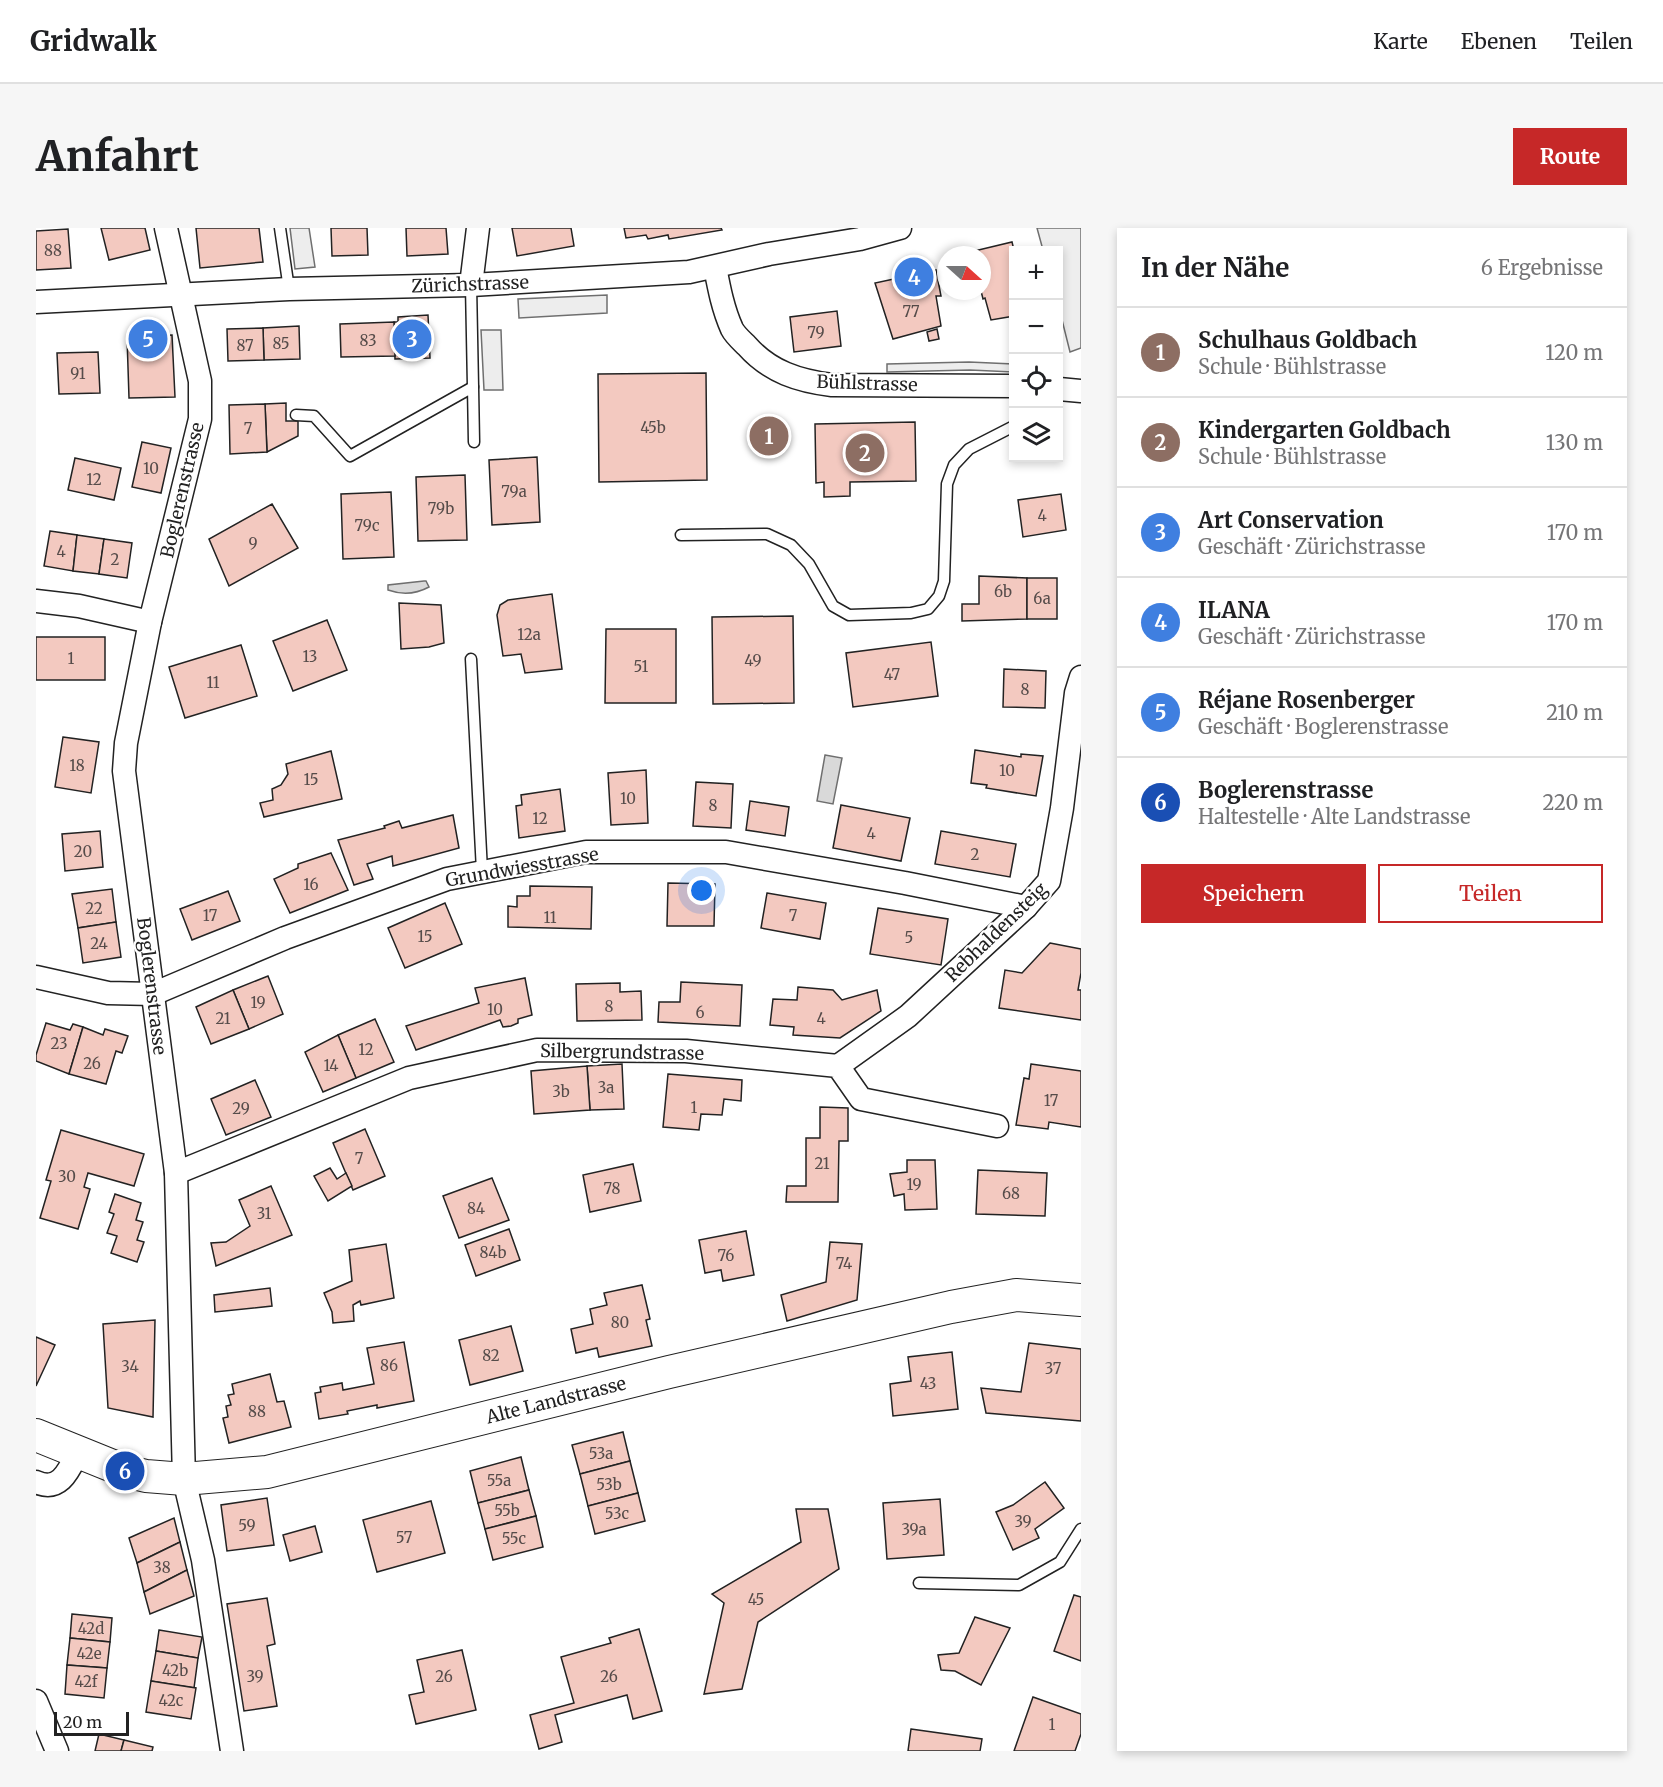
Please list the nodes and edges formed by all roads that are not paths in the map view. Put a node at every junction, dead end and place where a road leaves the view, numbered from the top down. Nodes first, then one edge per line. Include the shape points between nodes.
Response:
1 (166, 228) edge
2 (280, 228) edge
3 (478, 228) edge
4 (900, 228) edge
5 (715, 267) junction
6 (471, 285) junction
7 (289, 289) junction
8 (180, 296) junction
9 (36, 302) edge
10 (1009, 386) edge
11 (473, 387) junction
12 (1063, 389) edge
13 (1081, 391) edge
14 (296, 415) dead end
15 (1009, 429) edge
16 (474, 442) dead end
17 (681, 535) dead end
18 (36, 601) edge
19 (150, 622) junction
20 (471, 660) dead end
21 (1081, 677) edge
22 (482, 871) junction
23 (1026, 906) junction
24 (36, 977) edge
25 (153, 993) junction
26 (838, 1066) junction
27 (997, 1126) dead end
28 (176, 1173) junction
29 (1081, 1300) edge
30 (36, 1435) edge
31 (78, 1452) junction
32 (184, 1479) junction
33 (36, 1482) edge
34 (1081, 1528) edge
35 (919, 1583) dead end
36 (36, 1701) edge
37 (57, 1751) edge
38 (232, 1751) edge

1 - 8 street, Boglerenstrasse
2 - 7 lane
3 - 6 street
4 - 5 street, Zürichstrasse
5 - 6 street, Zürichstrasse
5 - 10 street, Bühlstrasse via 733,332 757,358 785,375 832,385
6 - 7 street, Zürichstrasse
6 - 11 lane
7 - 8 street, Zürichstrasse
8 - 9 street, Zürichstrasse
8 - 19 street, Boglerenstrasse via 200,381 200,419
11 - 14 lane via 350,456 314,416
11 - 16 lane
12 - 13 street
15 - 17 lane via 969,449 954,465 946,484 944,581 939,596 928,609 849,615 833,606 809,564 791,545 767,534
18 - 19 street via 80,606
19 - 25 street, Boglerenstrasse via 124,771
20 - 22 lane
21 - 23 street, Rebhaldensteig via 1049,881
22 - 23 street, Grundwiesstrasse via 586,852 726,852
22 - 25 street, Grundwiesstrasse via 447,879 296,934
23 - 26 street, Rebhaldensteig via 908,1016
24 - 25 street, Grundwiesstrasse via 108,993
25 - 28 street, Boglerenstrasse
26 - 27 street via 861,1100
26 - 28 street, Silbergrundstrasse via 686,1050 537,1050 409,1078
28 - 32 street, Boglerenstrasse
29 - 32 main road, Alte Landstrasse via 1016,1295 951,1307 267,1472
30 - 31 main road, Alte Landstrasse
31 - 32 main road, Alte Landstrasse via 137,1475
31 - 33 street via 67,1475 58,1483
32 - 38 street, Boglerenstrasse via 203,1560
34 - 35 lane via 1060,1562 1019,1585
36 - 37 street

